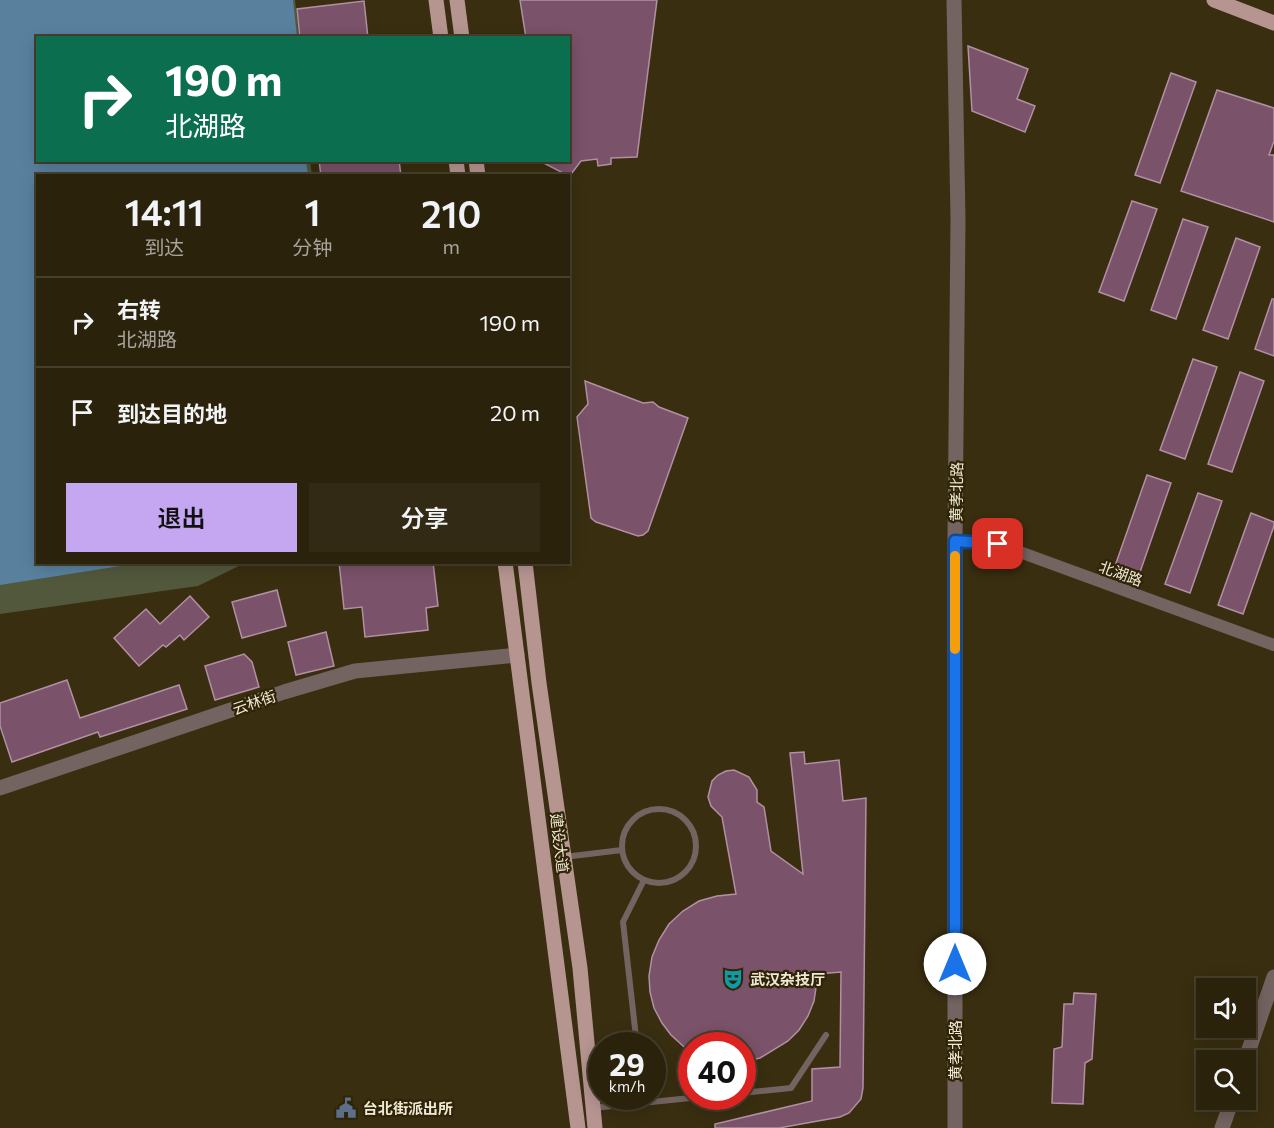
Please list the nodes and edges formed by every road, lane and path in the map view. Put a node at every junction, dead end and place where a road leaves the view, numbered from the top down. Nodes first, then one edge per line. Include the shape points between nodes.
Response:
1 (436, 0) edge
2 (457, 0) edge
3 (954, 0) edge
4 (1214, 0) edge
5 (1274, 23) edge
6 (441, 36) edge
7 (462, 36) edge
8 (955, 541) junction
9 (505, 564) edge
10 (525, 564) edge
11 (1274, 645) edge
12 (517, 655) junction
13 (0, 788) edge
14 (622, 850) junction
15 (564, 857) junction
16 (644, 880) junction
17 (1274, 977) edge
18 (635, 1032) edge
19 (826, 1035) dead end
20 (1249, 1050) edge
21 (588, 1054) edge
22 (756, 1092) edge
23 (593, 1110) edge
24 (1228, 1110) edge
25 (578, 1128) edge
26 (595, 1128) edge
27 (955, 1128) edge
28 (1222, 1128) edge

1 - 6 main road
2 - 7 main road
3 - 8 street, 黄孝北路 via 958,219
4 - 5 main road
8 - 11 street, 北湖路 via 998,544
8 - 27 street, 黄孝北路
9 - 12 main road, 建设大道
10 - 15 main road, 建设大道
12 - 13 street, 云林街 via 355,671
12 - 25 main road, 建设大道
14 - 15 lane
14 - 16 lane via 633,873
14 - 16 lane via 628,826 646,811 669,809 689,822 697,844 690,868 670,882
15 - 21 main road, 建设大道
16 - 18 lane via 623,922
17 - 20 street
19 - 22 lane via 791,1088
23 - 26 main road, 建设大道
24 - 28 street

